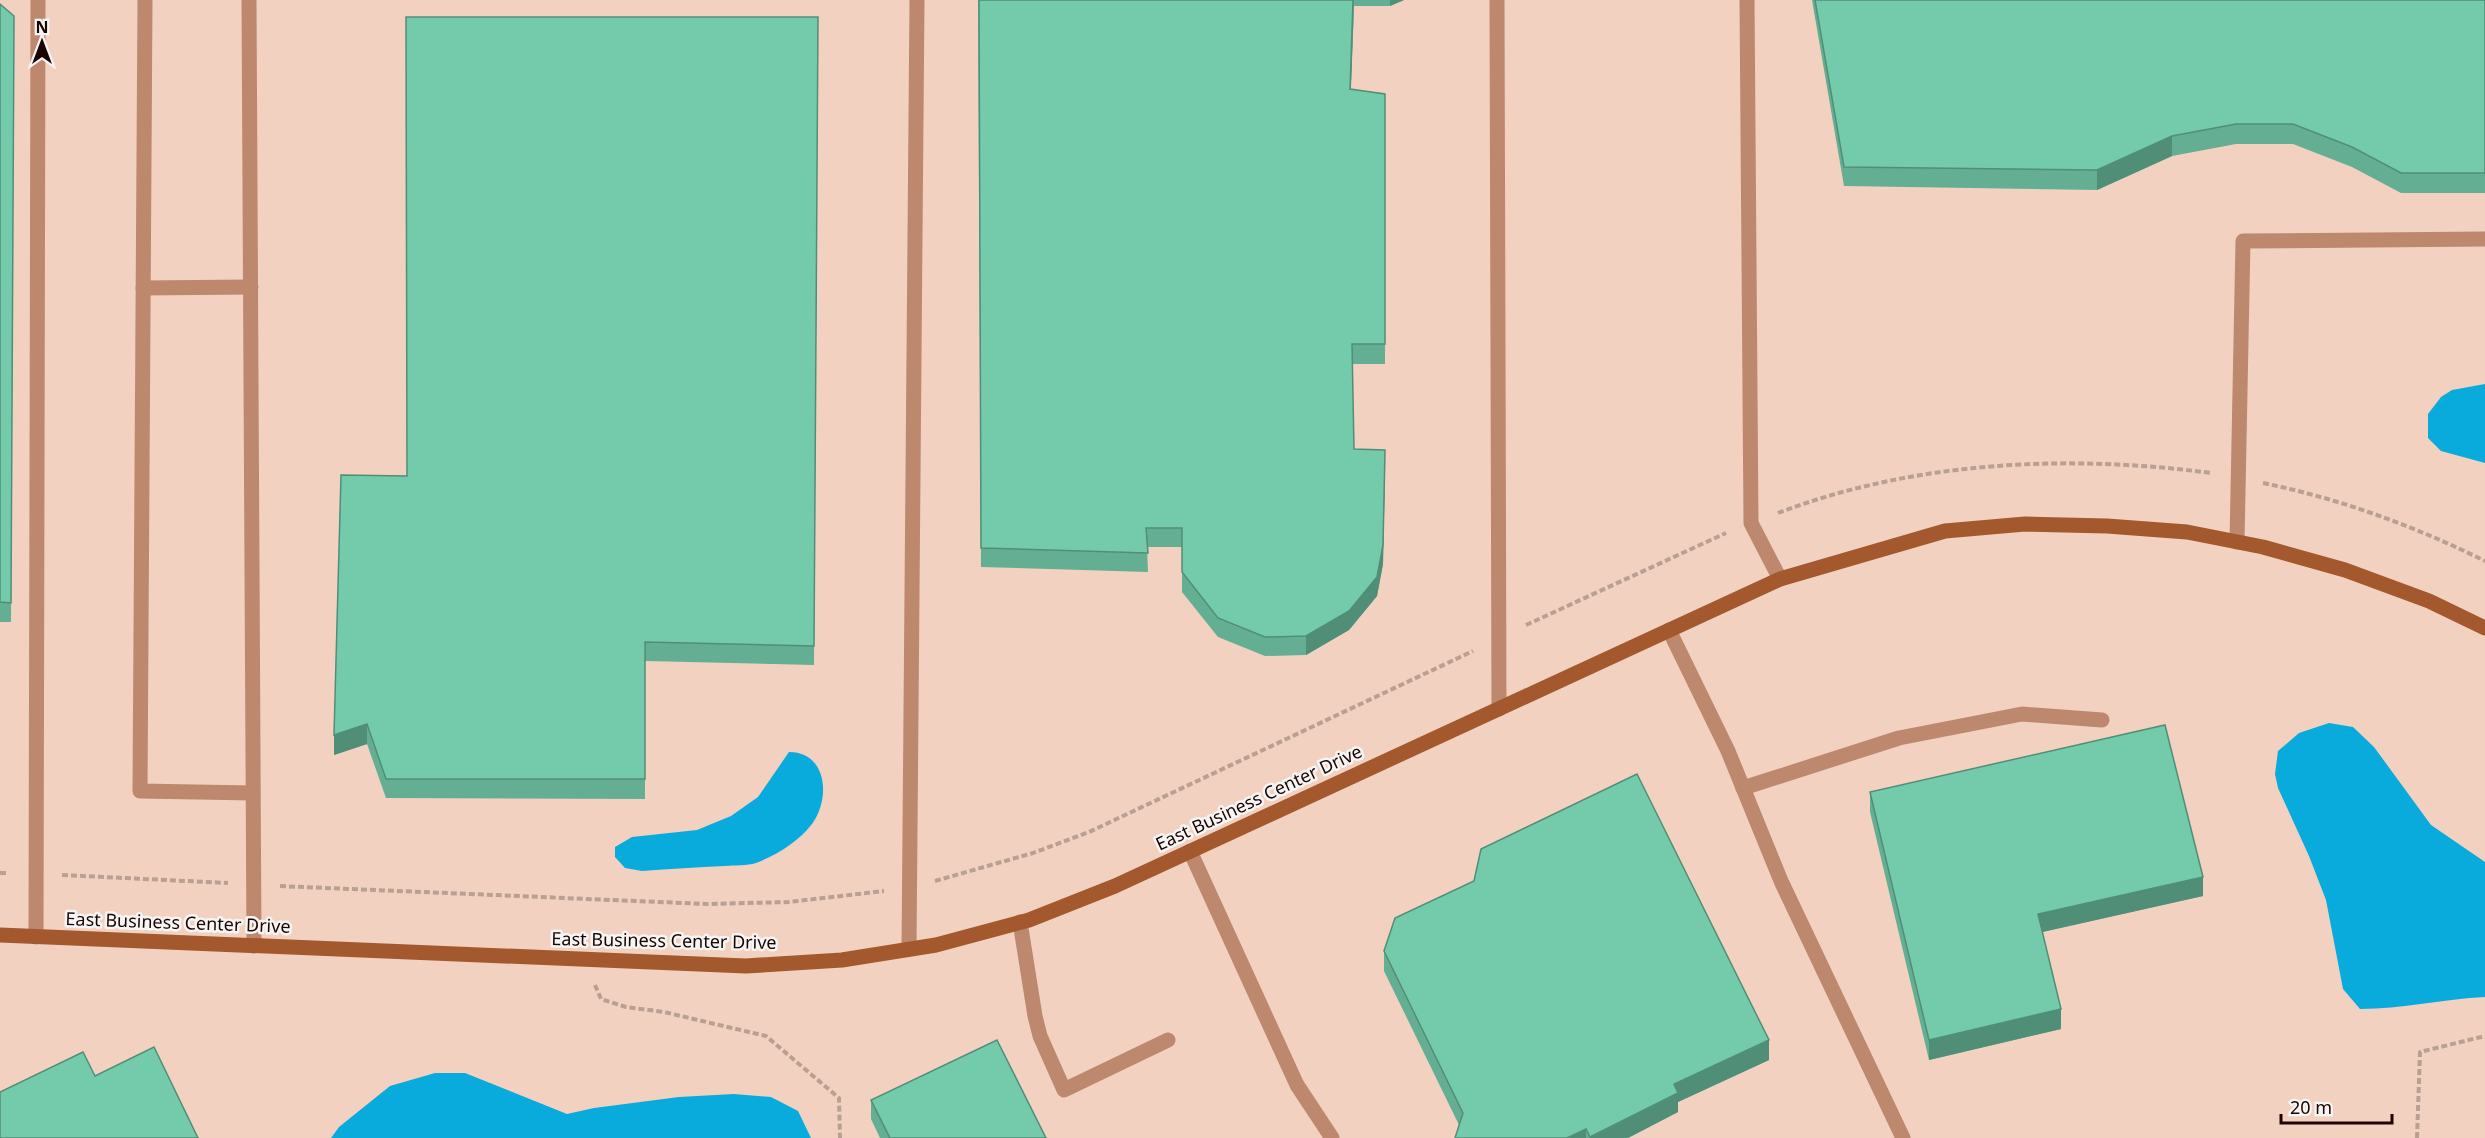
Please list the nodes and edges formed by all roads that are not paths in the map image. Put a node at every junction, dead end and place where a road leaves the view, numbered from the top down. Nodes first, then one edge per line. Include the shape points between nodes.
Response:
1 (38, 0) edge
2 (145, 0) edge
3 (249, 0) edge
4 (917, 0) edge
5 (1497, 0) edge
6 (1747, 0) edge
7 (2485, 239) edge
8 (251, 287) junction
9 (143, 288) junction
10 (2237, 543) junction
11 (1780, 579) junction
12 (2485, 628) edge
13 (1669, 630) junction
14 (1499, 709) junction
15 (2102, 720) dead end
16 (1743, 788) junction
17 (253, 793) junction
18 (1190, 851) junction
19 (1020, 922) junction
20 (0, 936) edge
21 (36, 937) junction
22 (254, 946) junction
23 (909, 949) junction
24 (1168, 1040) dead end
25 (1332, 1138) edge
26 (1903, 1138) edge

1 - 21 lane
2 - 9 lane
3 - 8 lane
4 - 23 lane
5 - 14 lane
6 - 11 lane via 1751,523
7 - 10 lane via 2243,241
8 - 9 lane
8 - 17 lane
9 - 17 lane via 140,791
10 - 11 street, East Business Center Drive via 2187,532 2025,524 1945,531
10 - 12 street, East Business Center Drive via 2345,570 2429,601
11 - 13 street, East Business Center Drive
13 - 14 street, East Business Center Drive
13 - 16 lane
14 - 18 street, East Business Center Drive
15 - 16 lane via 2022,714 2000,718 1899,738
16 - 26 lane via 1781,881
17 - 22 lane
18 - 19 street, East Business Center Drive via 1115,886
18 - 25 lane via 1297,1085
19 - 23 street, East Business Center Drive
19 - 24 lane via 1040,1036 1064,1090
20 - 21 street, East Business Center Drive
21 - 22 street, East Business Center Drive
22 - 23 street, East Business Center Drive via 746,966 842,960

